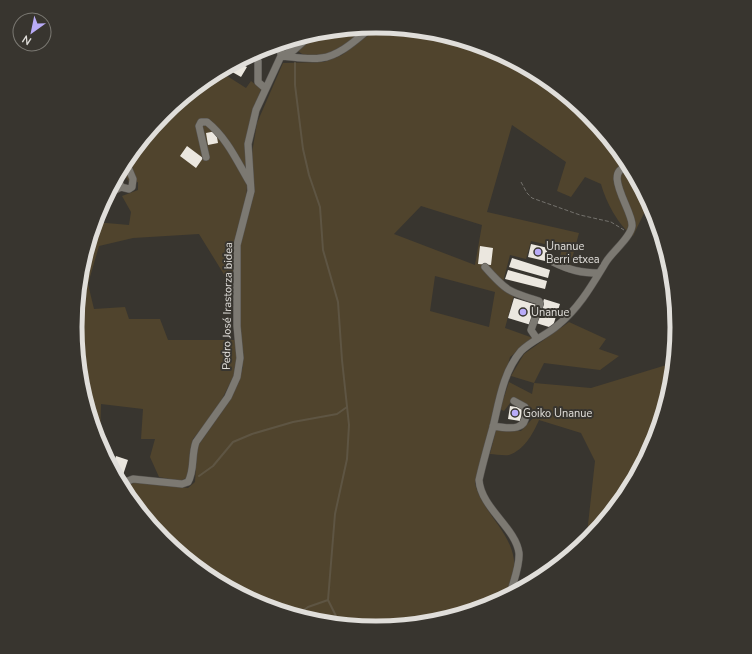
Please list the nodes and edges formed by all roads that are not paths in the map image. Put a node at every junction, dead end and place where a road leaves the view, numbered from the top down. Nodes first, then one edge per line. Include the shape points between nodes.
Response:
1 (363, 34) edge
2 (302, 43) edge
3 (280, 49) edge
4 (281, 56) junction
5 (257, 58) edge
6 (265, 88) junction
7 (206, 157) dead end
8 (129, 169) edge
9 (624, 169) edge
10 (120, 182) edge
11 (251, 185) junction
12 (122, 187) junction
13 (116, 190) edge
14 (553, 262) dead end
15 (485, 266) dead end
16 (599, 273) junction
17 (537, 339) junction
18 (514, 401) dead end
19 (493, 426) junction
20 (126, 482) edge
21 (512, 588) edge

1 - 4 street via 333,55 322,58
2 - 4 street
3 - 4 street
4 - 6 street, Pedro José Irastorza bidea
5 - 6 street via 258,82
6 - 11 street, Pedro José Irastorza bidea via 256,110 248,144
7 - 11 street via 199,126 201,122 207,122 215,128 232,150
8 - 12 street via 133,179 132,187
9 - 16 street via 617,176 618,188 632,226
10 - 12 street
11 - 20 street, Pedro José Irastorza bidea via 249,204 237,245 237,326 240,358 237,377 228,397 196,442 193,450 192,475 188,482 182,484 133,479
12 - 13 street
14 - 16 street via 570,270
15 - 17 street via 506,289 539,301 531,330
16 - 17 street via 567,317
17 - 19 street via 522,351 510,367
18 - 19 street via 525,406 524,422 514,428
19 - 21 street via 482,466 480,487 517,546 518,559

